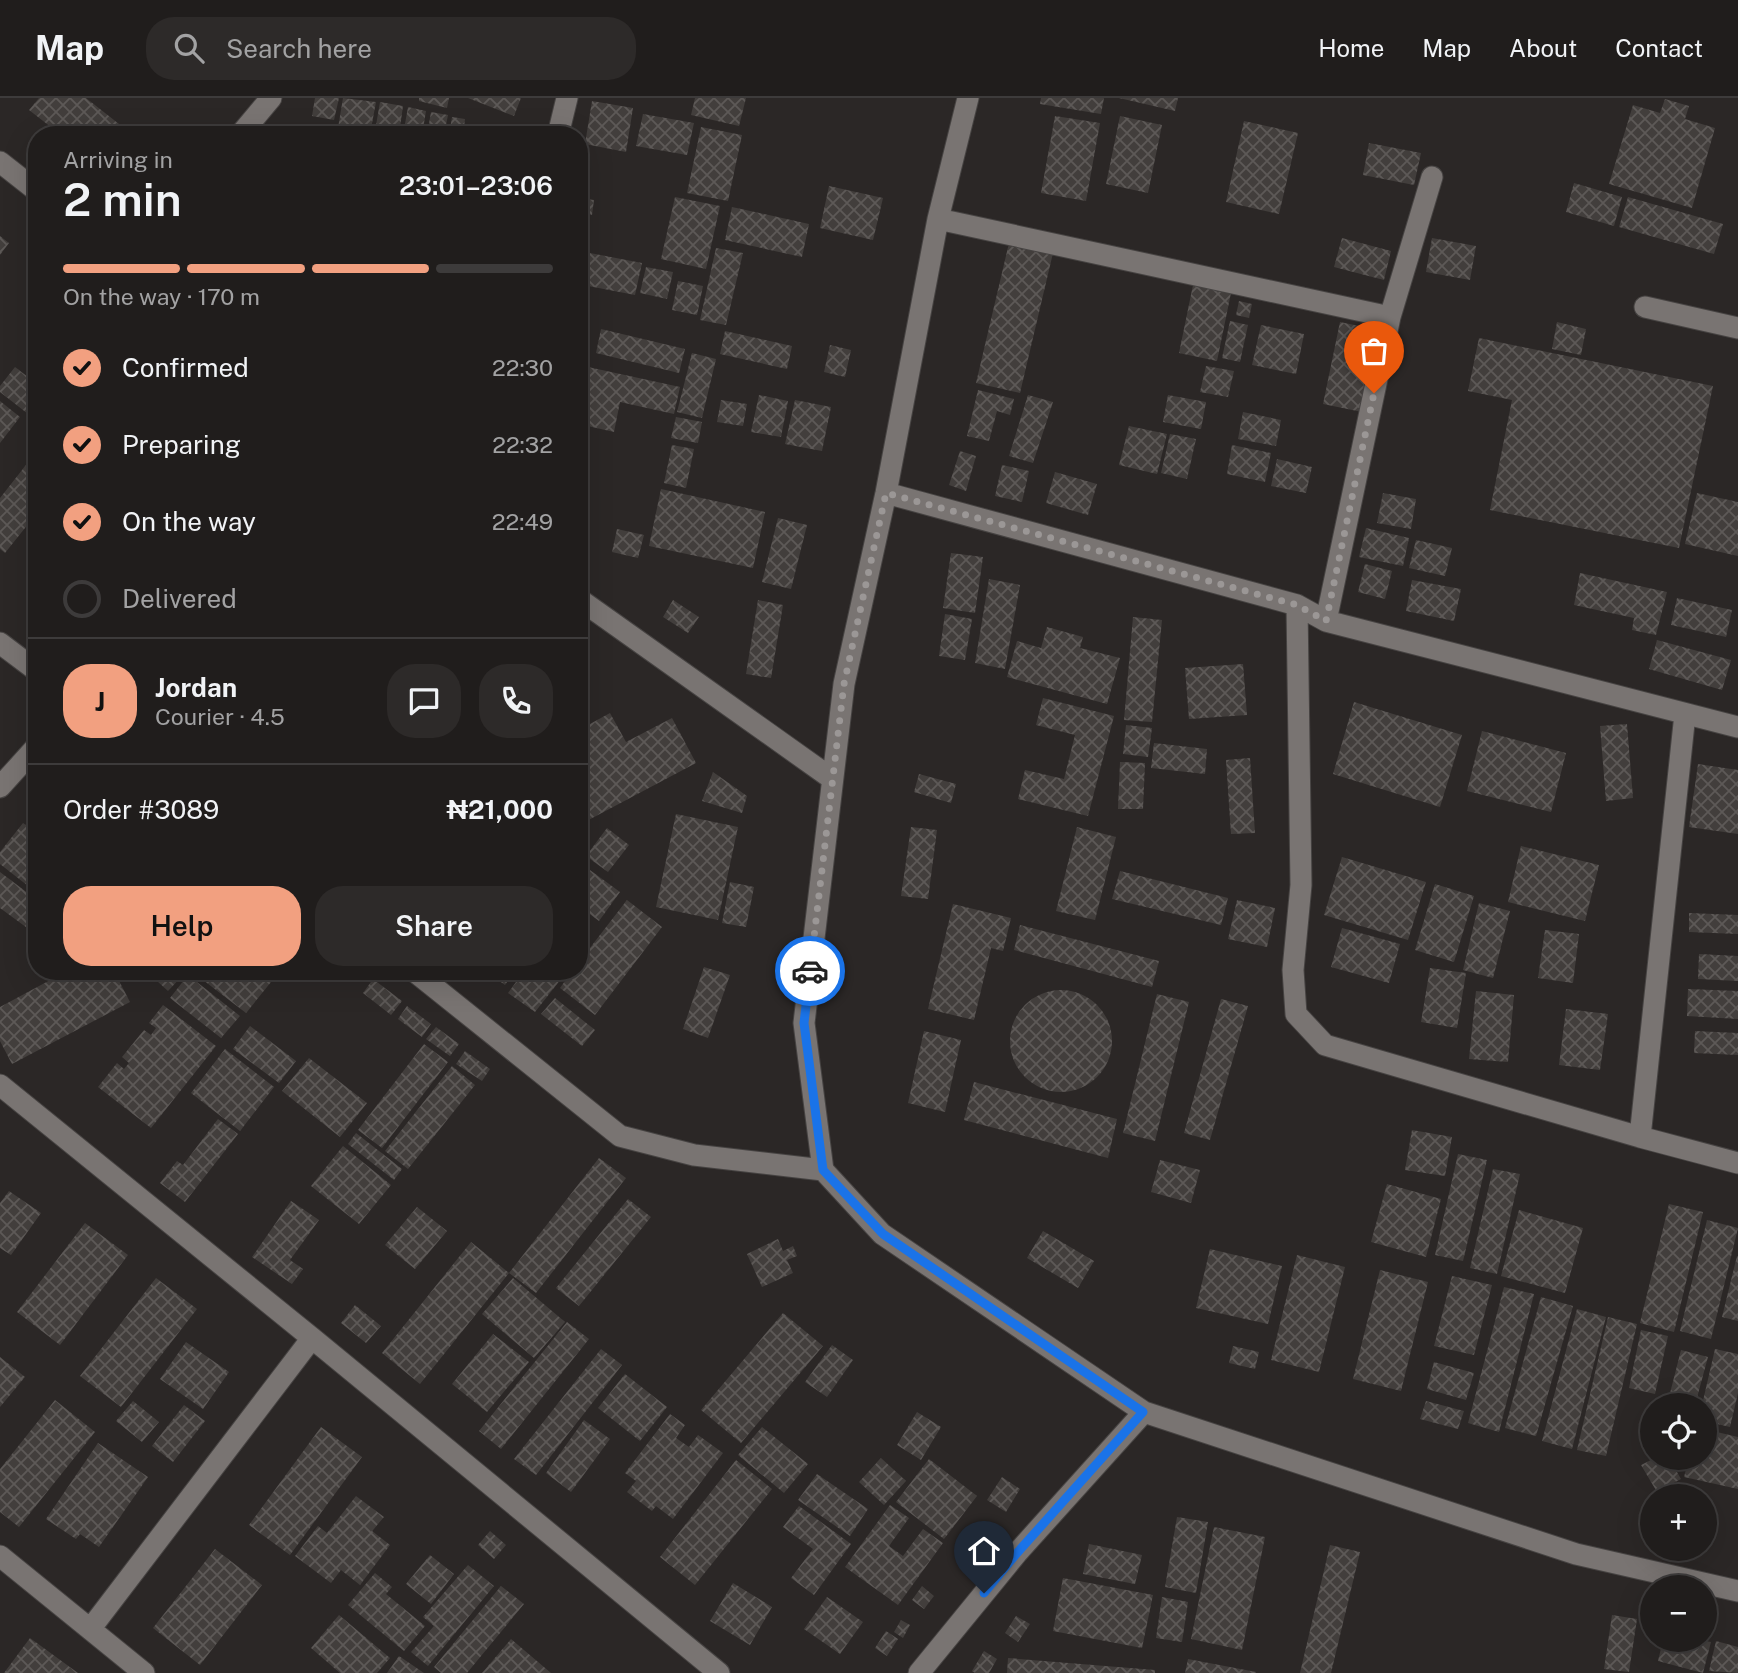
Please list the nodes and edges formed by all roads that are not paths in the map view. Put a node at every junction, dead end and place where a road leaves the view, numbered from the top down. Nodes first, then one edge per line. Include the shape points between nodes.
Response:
1 (271, 98) edge
2 (567, 98) edge
3 (968, 98) edge
4 (248, 126) edge
5 (560, 126) edge
6 (0, 162) edge
7 (1432, 177) dead end
8 (28, 184) edge
9 (938, 219) junction
10 (1646, 307) dead end
11 (1390, 317) junction
12 (1738, 328) edge
13 (886, 493) junction
14 (588, 605) edge
15 (1297, 605) junction
16 (1326, 621) junction
17 (0, 643) edge
18 (28, 664) edge
19 (1685, 714) junction
20 (1738, 727) edge
21 (28, 756) edge
22 (831, 778) junction
23 (0, 787) edge
24 (425, 980) edge
25 (0, 1085) edge
26 (1640, 1137) junction
27 (1738, 1163) edge
28 (823, 1170) junction
29 (312, 1338) junction
30 (1143, 1412) junction
31 (0, 1556) edge
32 (1738, 1591) edge
33 (91, 1628) junction
34 (144, 1673) edge
35 (719, 1673) edge
36 (919, 1673) edge

1 - 4 street
2 - 5 street
3 - 9 street
6 - 8 street
7 - 11 street
9 - 11 street
9 - 13 street
10 - 12 street
11 - 16 street
13 - 15 street
13 - 22 street via 844,684
14 - 22 street
15 - 16 street
15 - 26 street via 1301,885 1293,970 1296,1014 1325,1045
16 - 19 street
17 - 18 street
19 - 20 street
19 - 26 street
21 - 23 street
22 - 28 street via 804,1023
24 - 28 street via 620,1136 694,1154
25 - 29 street
26 - 27 street
28 - 30 street via 883,1234
29 - 33 street
29 - 35 street
30 - 32 street via 1576,1554
30 - 36 street via 1017,1553
31 - 33 street
33 - 34 street

